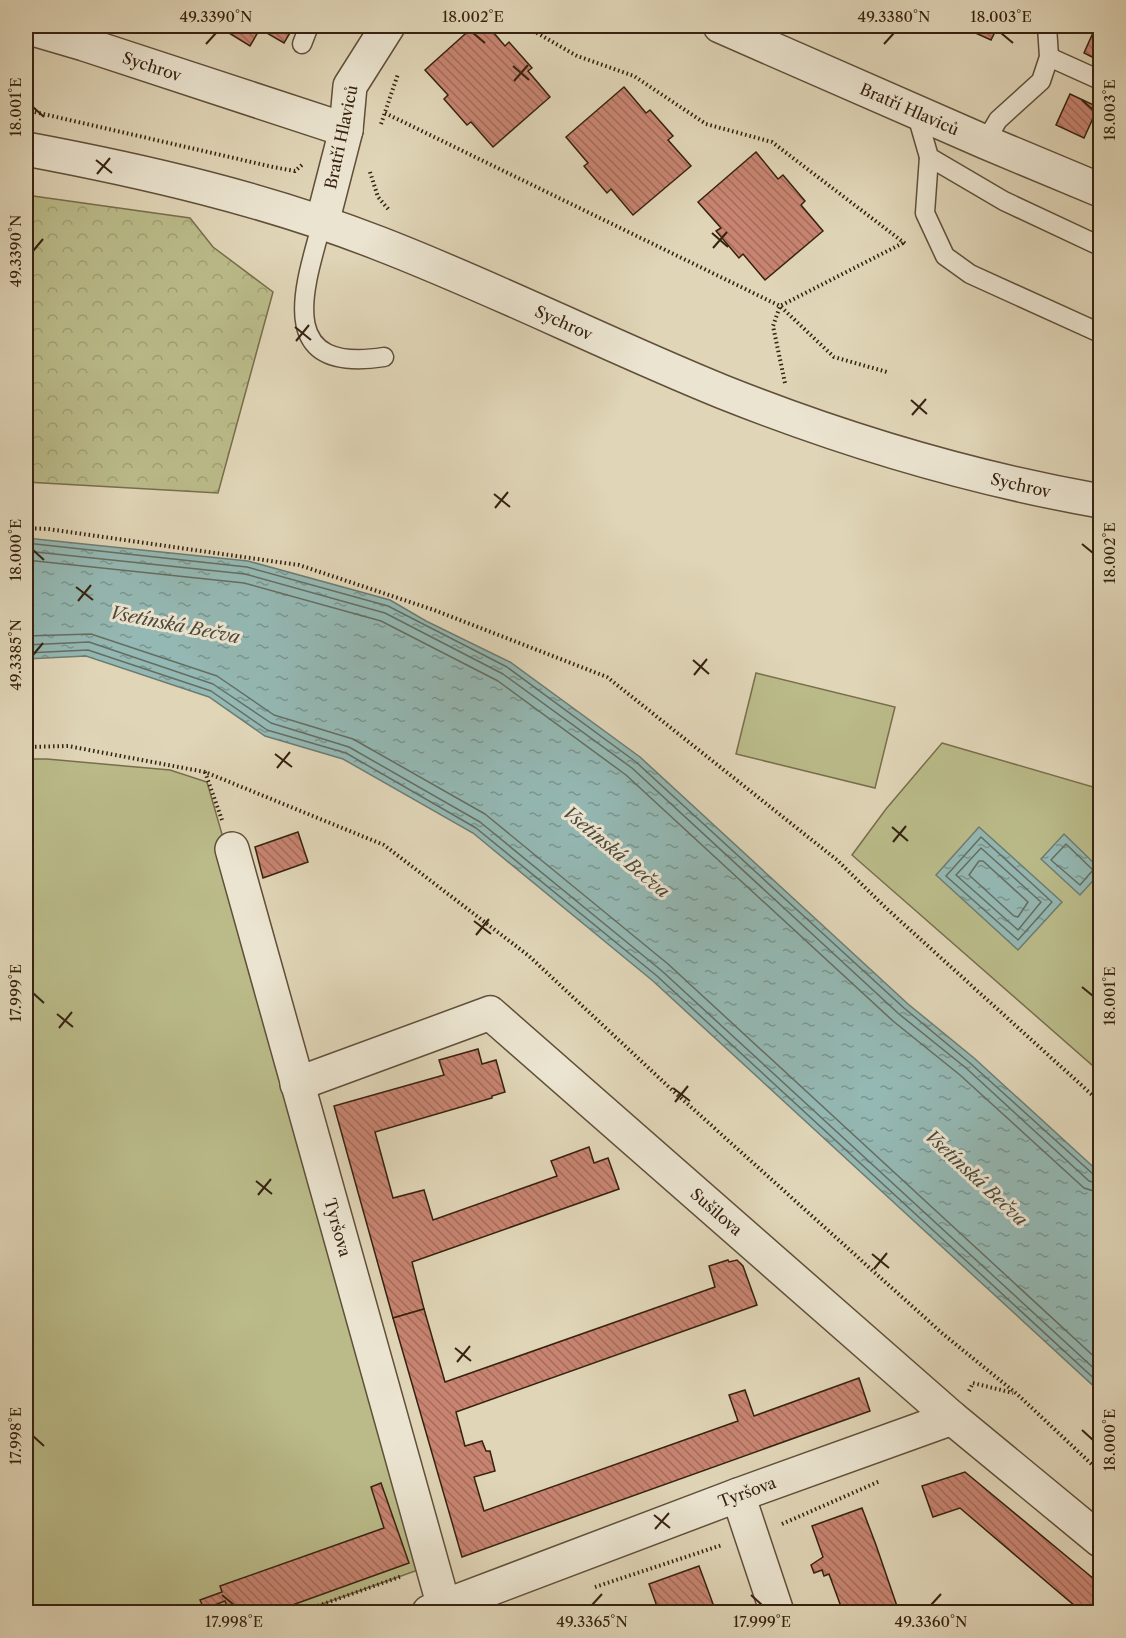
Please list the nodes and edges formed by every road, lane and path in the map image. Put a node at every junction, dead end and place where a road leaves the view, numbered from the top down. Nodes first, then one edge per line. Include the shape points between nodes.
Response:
1 (309, 26) edge
2 (388, 26) edge
3 (525, 26) edge
4 (720, 26) edge
5 (1047, 26) edge
6 (26, 27) edge
7 (302, 44) dead end
8 (1049, 57) junction
9 (400, 68) dead end
10 (1101, 80) edge
11 (26, 110) edge
12 (916, 112) junction
13 (384, 113) junction
14 (346, 130) junction
15 (378, 136) dead end
16 (985, 142) junction
17 (26, 149) edge
18 (929, 157) junction
19 (307, 160) dead end
20 (371, 166) dead end
21 (1101, 190) edge
22 (398, 217) dead end
23 (322, 223) junction
24 (1101, 246) edge
25 (780, 306) junction
26 (1101, 333) edge
27 (384, 357) dead end
28 (887, 372) dead end
29 (788, 395) dead end
30 (1101, 501) edge
31 (26, 528) edge
32 (26, 747) edge
33 (205, 771) junction
34 (232, 849) joint
35 (297, 1084) junction
36 (1101, 1102) edge
37 (1017, 1394) junction
38 (952, 1418) junction
39 (1101, 1472) edge
40 (886, 1479) dead end
41 (738, 1495) junction
42 (781, 1525) dead end
43 (1101, 1540) edge
44 (725, 1544) dead end
45 (432, 1565) junction
46 (593, 1587) dead end
47 (436, 1610) edge
48 (301, 1612) edge
49 (777, 1612) edge

1 - 7 lane
2 - 14 street, Bratří Hlaviců via 350,86
3 - 25 path via 577,56 634,76 706,124 772,142 907,243
4 - 12 street, Bratří Hlaviců
5 - 8 lane
6 - 14 street, Sychrov
8 - 10 lane
8 - 16 lane via 1041,81 998,120
9 - 13 path
11 - 19 path via 295,171
12 - 16 street, Bratří Hlaviců
12 - 18 lane
13 - 15 path
13 - 25 path
14 - 23 street, Bratří Hlaviců
16 - 21 street, Bratří Hlaviců
17 - 23 street, Sychrov via 178,182
18 - 24 lane via 1004,201
18 - 26 lane via 925,213 945,256 970,274
20 - 22 path via 378,197
23 - 27 lane via 304,293 302,312 306,326 322,351 334,357 362,361
23 - 30 street, Sychrov via 379,243 803,423 949,469
25 - 28 path via 834,357
25 - 29 path via 774,338
31 - 36 path via 299,565 434,610 607,677 837,860
32 - 33 path via 68,746
33 - 34 path
33 - 37 path via 384,845 529,956 943,1334
34 - 35 street, Tyršova
35 - 38 street, Sušilova via 490,1012
35 - 45 street, Tyršova
37 - 38 path via 973,1383
37 - 39 path
38 - 41 street, Tyršova
38 - 43 street, Sušilova
40 - 42 path
41 - 47 street, Tyršova
41 - 49 street
44 - 46 path
45 - 47 street, Tyršova
45 - 48 path

